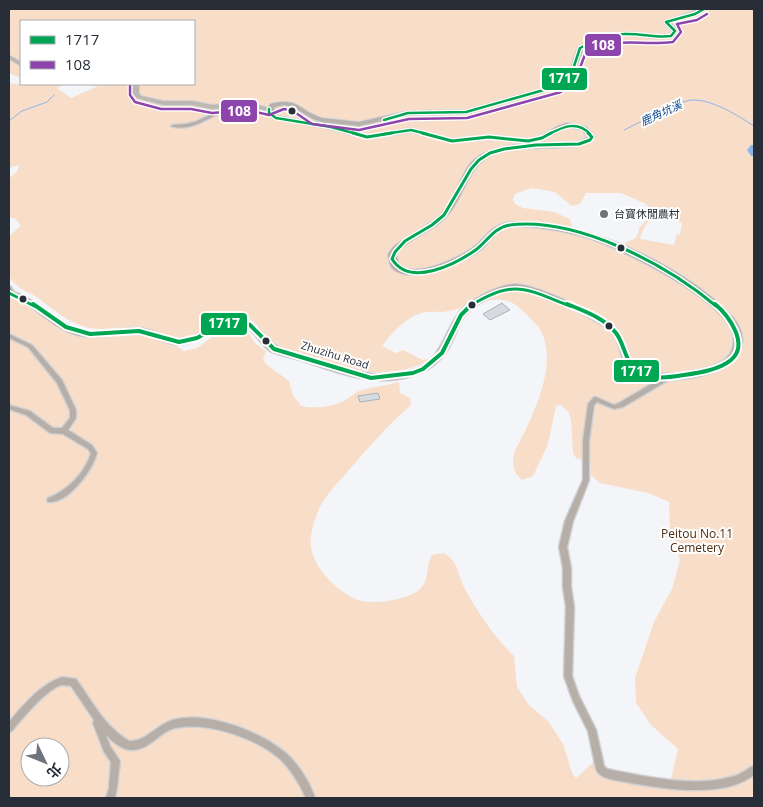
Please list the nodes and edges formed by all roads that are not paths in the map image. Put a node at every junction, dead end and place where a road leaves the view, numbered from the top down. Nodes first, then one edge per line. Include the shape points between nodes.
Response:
1 (704, 9) edge
2 (9, 57) edge
3 (20, 63) edge
4 (136, 85) edge
5 (236, 104) junction
6 (269, 109) junction
7 (173, 126) dead end
8 (9, 291) edge
9 (9, 336) edge
10 (670, 376) junction
11 (9, 407) edge
12 (64, 431) junction
13 (50, 500) dead end
14 (95, 717) junction
15 (9, 728) edge
16 (754, 770) edge
17 (110, 798) edge
18 (311, 798) edge

1 - 6 main road via 666,22 675,31 671,36 624,34 598,38 580,48 574,68 567,80 558,86 475,110 408,113 359,124 314,118 295,105 281,103
2 - 3 street
4 - 5 street via 139,97 163,103 212,107
5 - 6 street
5 - 7 street via 194,125
6 - 10 main road, Zhuzihu Road via 276,118 367,137 411,130 452,141 489,137 528,141 542,138 566,125 588,130 592,137 579,144 507,149 483,155 473,164 447,212 398,246 392,258 402,272 425,272 478,248 500,228 516,224 579,233 628,251 702,294 737,331 738,346 730,361 714,368
8 - 10 main road, Zhuzihu Road via 83,333 140,331 178,342 190,341 230,321 243,321 252,326 264,343 274,348 371,378 423,369 442,354 461,315 471,305 498,290 516,287 607,325 619,337 632,368 646,376
9 - 12 street via 30,346 60,382 73,410 73,418
10 - 16 street via 622,405 614,406 596,399 591,404 586,441 586,480 569,521 563,546 570,607 568,676 592,730 600,769 605,774 714,786 737,782
11 - 12 street via 28,413 52,431
12 - 13 street via 90,447 94,453 93,460 73,487
14 - 15 street via 73,682 61,681 29,705
14 - 17 street via 107,748 116,761
14 - 18 street via 106,732 130,746 174,724 200,723 225,727 254,738 284,756

